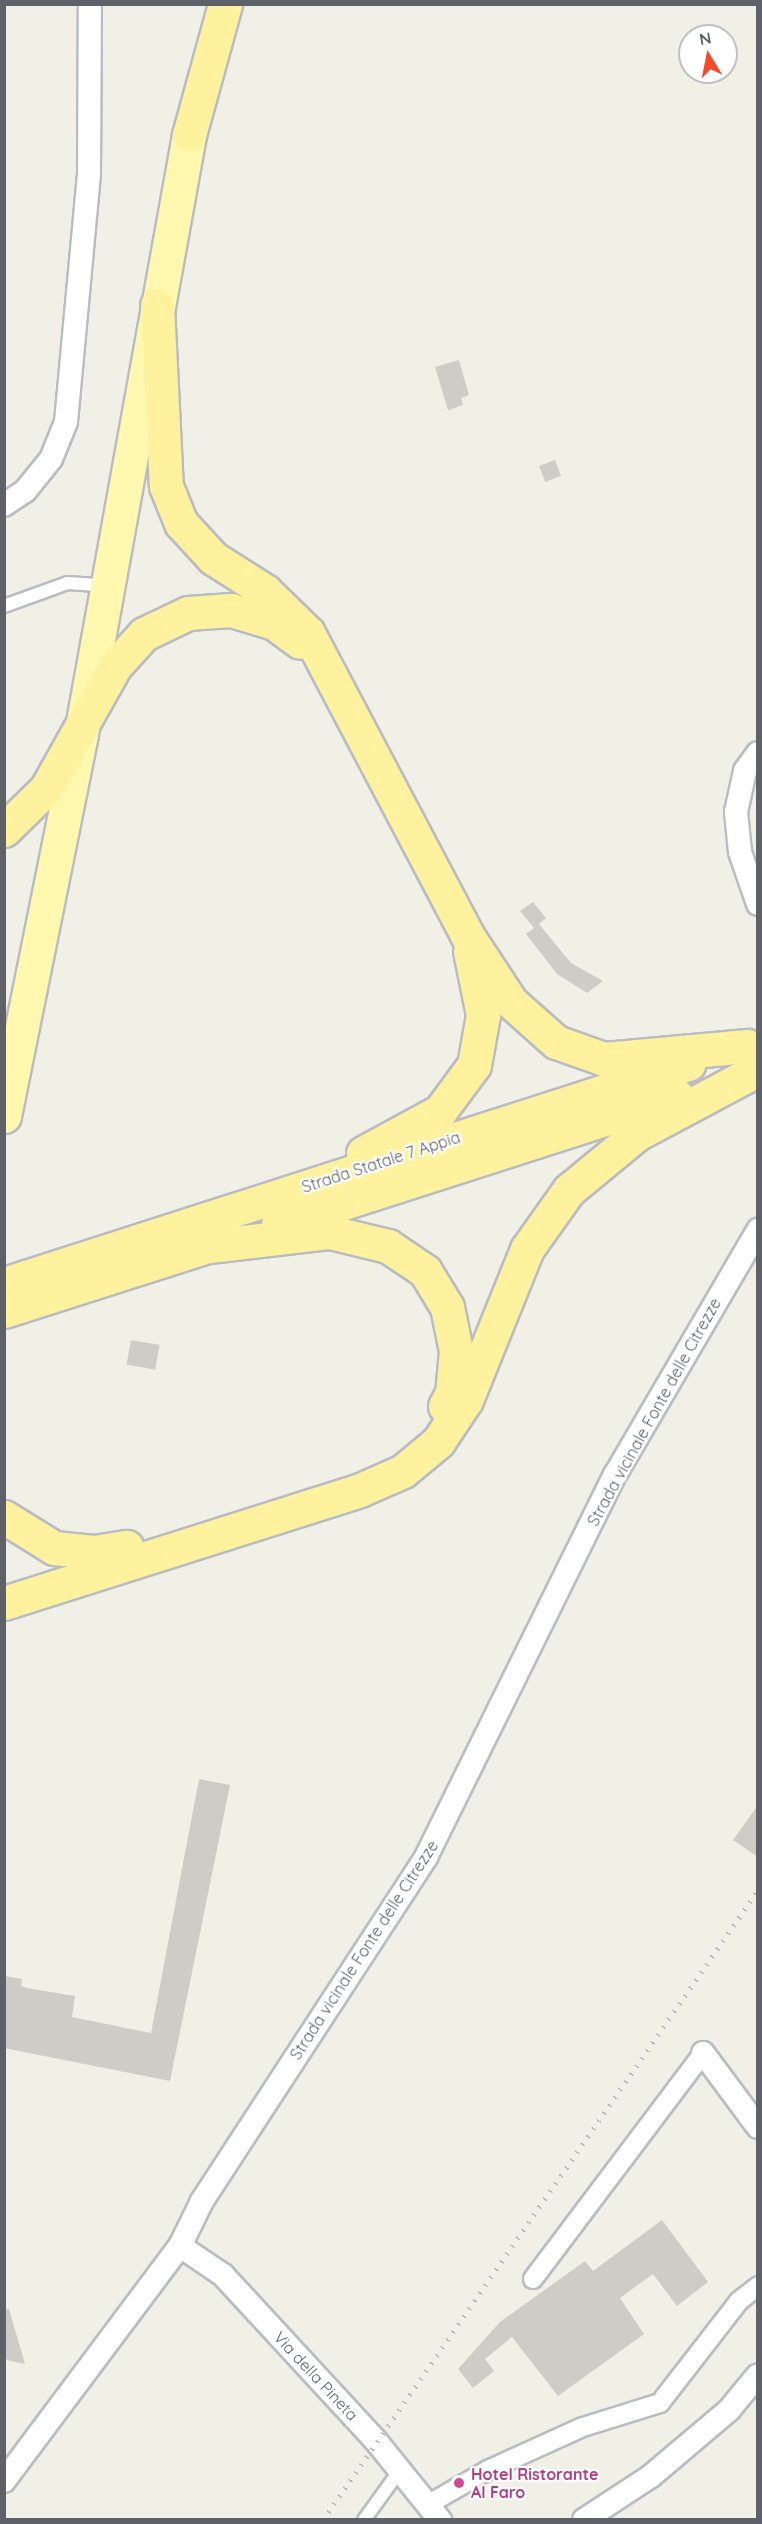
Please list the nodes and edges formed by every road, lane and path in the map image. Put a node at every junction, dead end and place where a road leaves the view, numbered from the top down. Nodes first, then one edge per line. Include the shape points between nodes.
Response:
1 (90, 4) edge
2 (209, 4) edge
3 (225, 4) edge
4 (189, 135) junction
5 (157, 305) junction
6 (4, 505) edge
7 (108, 586) junction
8 (4, 606) edge
9 (329, 672) junction
10 (81, 733) junction
11 (758, 753) edge
12 (4, 830) edge
13 (758, 904) edge
14 (467, 935) junction
15 (754, 1057) edge
16 (4, 1116) edge
17 (292, 1191) junction
18 (758, 1230) edge
19 (209, 1246) junction
20 (92, 1269) junction
21 (4, 1284) edge
22 (4, 1311) edge
23 (4, 1517) edge
24 (4, 1603) edge
25 (703, 2053) joint
26 (758, 2127) edge
27 (180, 2246) junction
28 (533, 2279) dead end
29 (758, 2286) edge
30 (758, 2375) edge
31 (400, 2470) junction
32 (4, 2481) edge
33 (434, 2512) edge
34 (364, 2520) edge
35 (585, 2520) edge

1 - 6 street via 89,174 66,422 51,459 25,491
2 - 4 highway
3 - 4 highway
4 - 5 main road
5 - 7 main road
5 - 9 highway via 166,486 181,523 213,558 288,611 308,633
7 - 8 lane via 68,583
7 - 10 main road
9 - 10 highway via 274,624 231,610 188,613 144,634 115,666
9 - 14 highway
10 - 12 highway via 46,789
10 - 16 main road
11 - 13 street via 746,771 736,812 740,852
14 - 15 highway via 511,1002 556,1042 604,1059
14 - 17 highway via 483,1015 474,1065 440,1112
15 - 17 highway, Strada Statale 7 Appia
15 - 19 highway, Strada Statale 7 Appia
15 - 24 highway via 638,1134 569,1190 527,1249 466,1400 438,1442 403,1471 360,1490
17 - 20 highway, Strada Statale 7 Appia
18 - 27 street, Strada vicinale Fonte delle Citrezze via 615,1475 426,1857 202,2201
19 - 20 highway, Strada Statale 7 Appia
19 - 23 highway via 330,1232 388,1246 425,1271 447,1307 456,1351 452,1393 428,1434 397,1460 355,1478 136,1545 94,1552 54,1548
20 - 21 highway, Strada Statale 7 Appia
20 - 22 highway, Strada Statale 7 Appia
25 - 26 street
25 - 28 street
27 - 31 street, Via della Pineta via 223,2275
27 - 32 street, Strada vicinale Fonte delle Citrezze
29 - 33 street via 739,2301 660,2403 583,2427 488,2470
30 - 35 street via 729,2410 660,2469
31 - 33 street, Via della Pineta
31 - 34 lane

